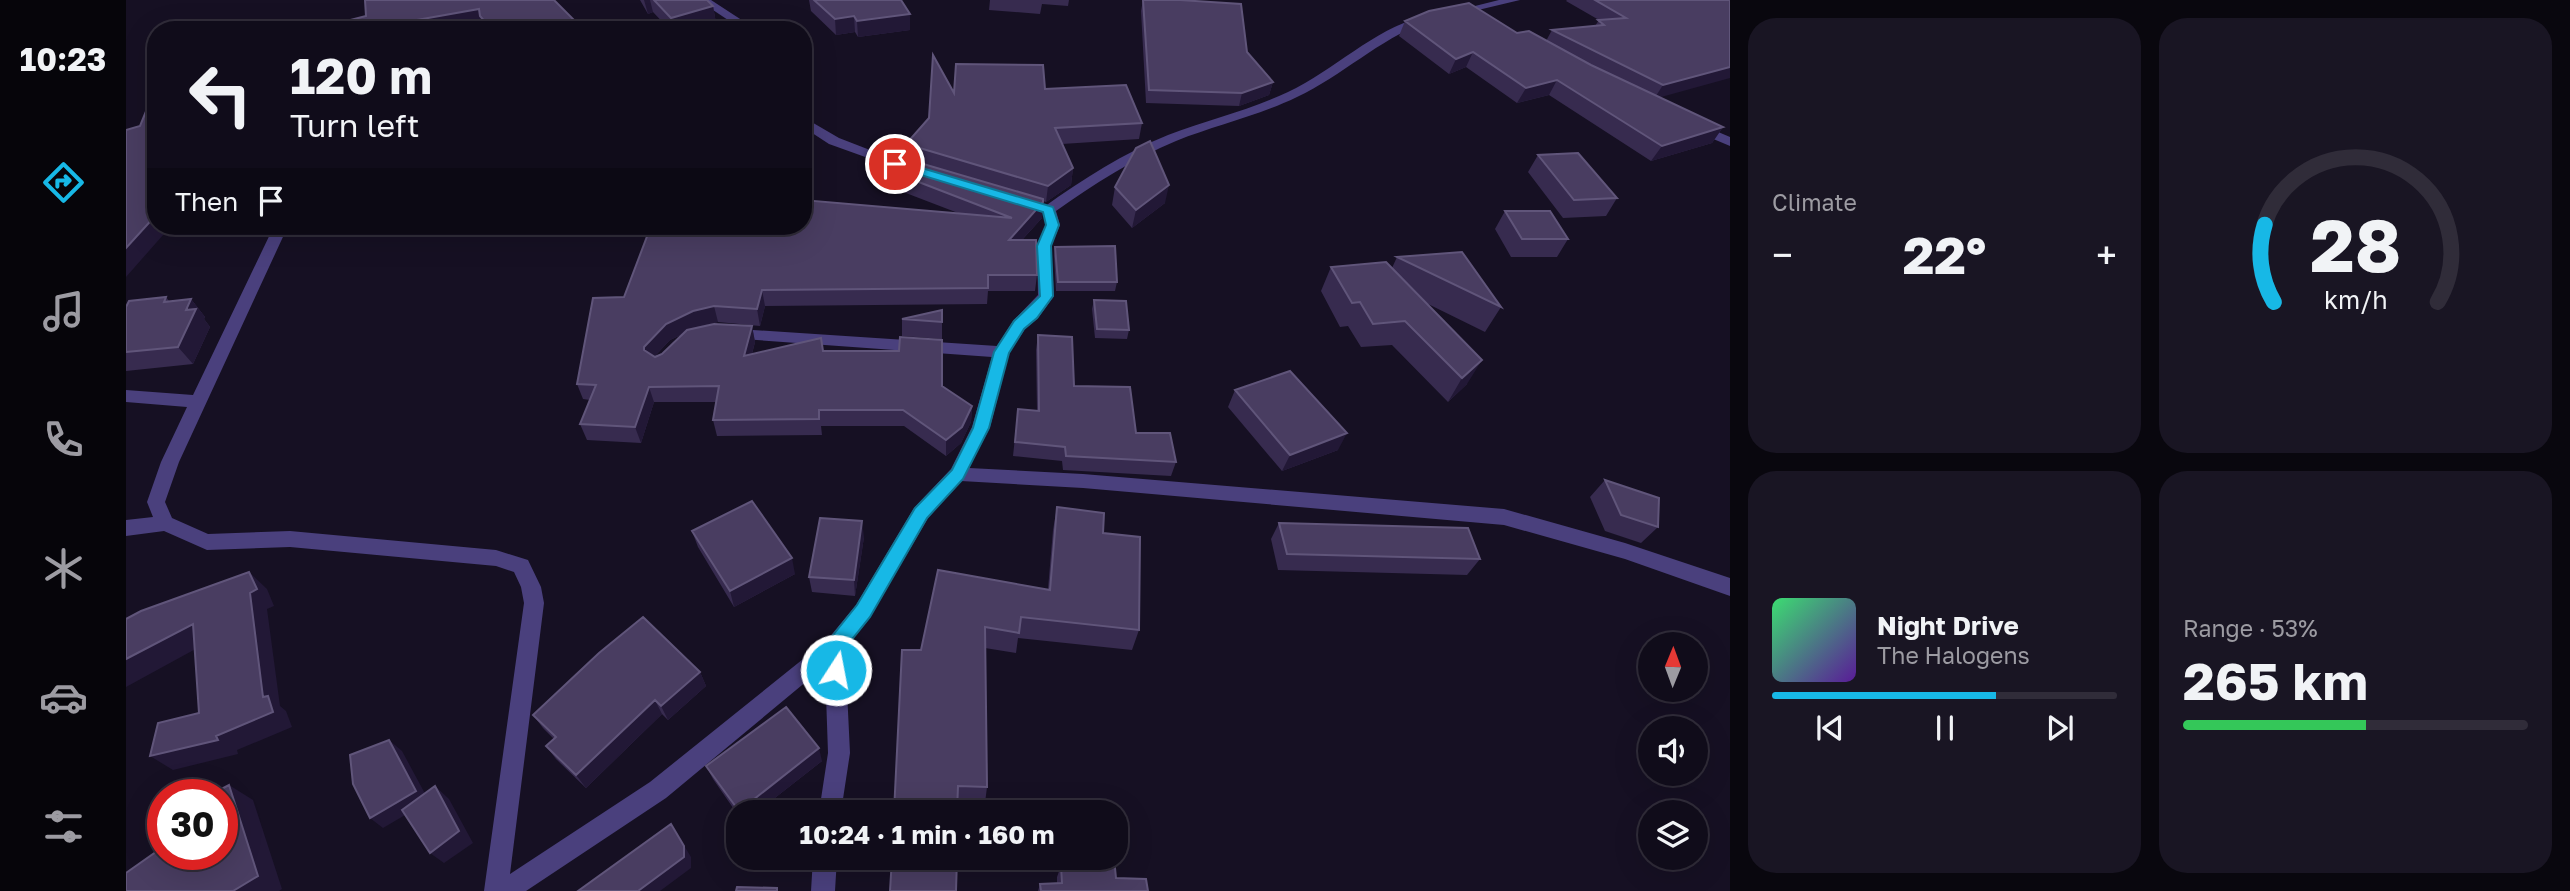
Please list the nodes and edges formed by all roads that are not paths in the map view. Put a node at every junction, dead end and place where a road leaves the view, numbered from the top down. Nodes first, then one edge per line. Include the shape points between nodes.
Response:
1 (703, 0) edge
2 (1515, 0) edge
3 (1470, 10) junction
4 (737, 21) edge
5 (1493, 23) edge
6 (1684, 120) edge
7 (812, 127) edge
8 (1730, 142) edge
9 (927, 173) edge
10 (277, 235) edge
11 (718, 331) edge
12 (1001, 352) junction
13 (126, 396) edge
14 (197, 402) junction
15 (957, 474) junction
16 (165, 523) junction
17 (126, 528) edge
18 (1730, 587) edge
19 (835, 646) junction
20 (832, 800) edge
21 (824, 870) edge
22 (496, 891) edge
23 (505, 891) edge
24 (823, 891) edge

1 - 4 street
2 - 3 street
3 - 5 street
3 - 12 street via 1419,21 1383,36 1306,89 1173,138 1100,173 1043,208 1053,225 1044,246 1046,296
6 - 8 street
7 - 9 street via 834,141
10 - 14 street
11 - 12 street
12 - 15 street via 981,428
13 - 14 street
14 - 16 street via 156,502
15 - 18 street via 1504,517
15 - 19 street via 921,513 863,611
16 - 17 street
16 - 22 street via 207,542 290,539 496,558 520,566 534,603
19 - 20 street via 839,753
19 - 23 street via 658,790
21 - 24 street

